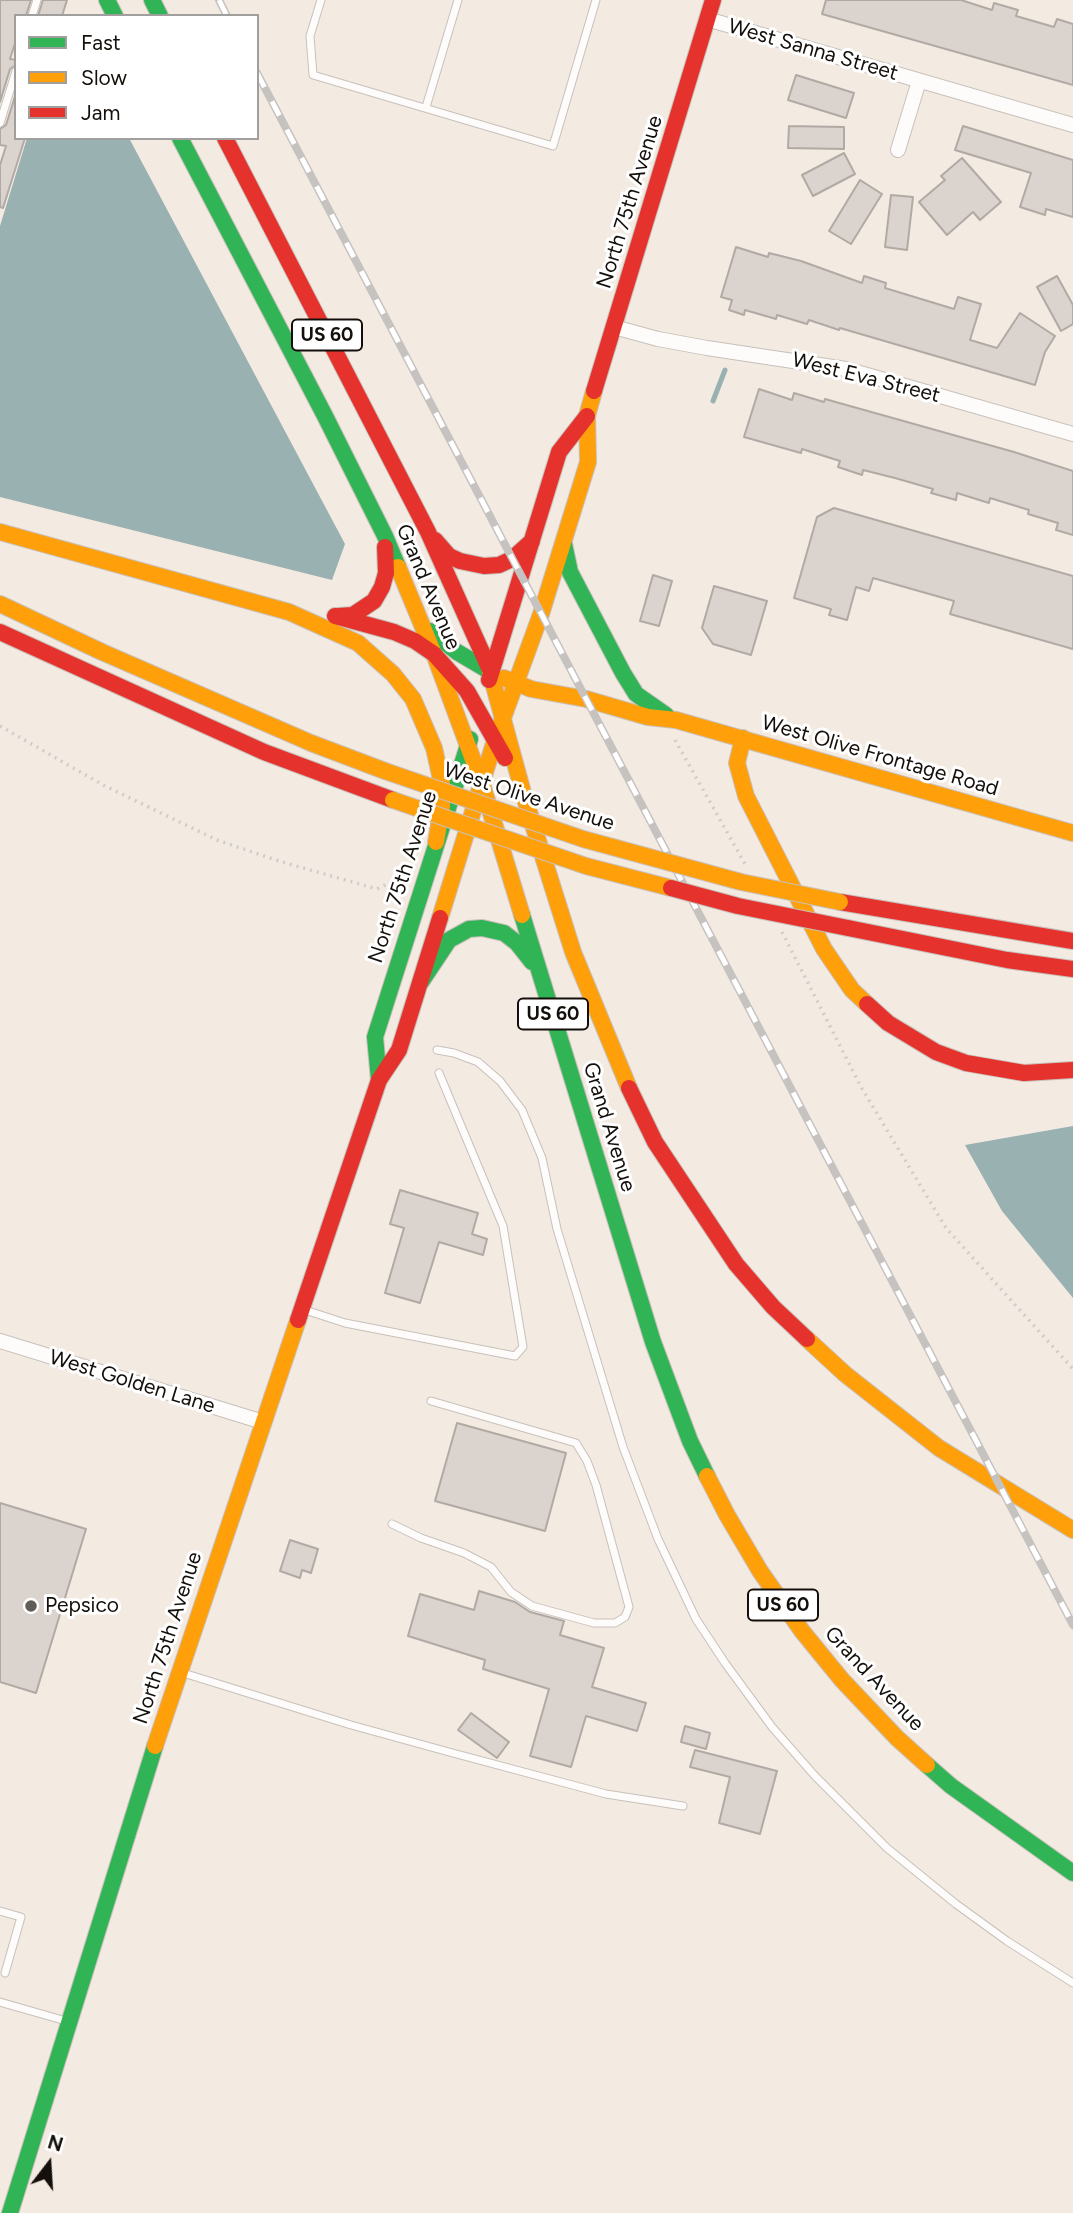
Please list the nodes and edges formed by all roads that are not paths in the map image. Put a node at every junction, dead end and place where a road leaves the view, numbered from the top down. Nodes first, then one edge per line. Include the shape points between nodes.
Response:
1 (321, 0) edge
2 (458, 0) edge
3 (596, 0) edge
4 (713, 0) edge
5 (707, 19) junction
6 (14, 78) edge
7 (919, 80) junction
8 (426, 107) junction
9 (0, 123) edge
10 (1073, 125) edge
11 (181, 140) edge
12 (226, 140) edge
13 (898, 150) dead end
14 (614, 327) junction
15 (587, 416) junction
16 (1073, 434) edge
17 (0, 532) edge
18 (428, 532) junction
19 (385, 536) junction
20 (563, 540) junction
21 (532, 541) junction
22 (0, 604) edge
23 (289, 612) junction
24 (335, 616) junction
25 (419, 621) junction
26 (0, 632) edge
27 (434, 654) junction
28 (491, 672) junction
29 (515, 683) junction
30 (480, 711) junction
31 (504, 715) junction
32 (674, 727) junction
33 (743, 738) junction
34 (495, 740) junction
35 (467, 745) junction
36 (482, 784) junction
37 (524, 796) junction
38 (1073, 833) edge
39 (436, 842) junction
40 (1073, 941) edge
41 (1073, 970) edge
42 (421, 982) junction
43 (544, 985) junction
44 (438, 1050) dead end
45 (1073, 1070) edge
46 (439, 1073) dead end
47 (379, 1080) junction
48 (302, 1308) junction
49 (0, 1341) edge
50 (431, 1401) dead end
51 (263, 1422) junction
52 (392, 1524) dead end
53 (1073, 1530) edge
54 (179, 1672) junction
55 (683, 1806) dead end
56 (1073, 1873) edge
57 (0, 1911) edge
58 (5, 1973) dead end
59 (1073, 1983) edge
60 (0, 2002) edge
61 (69, 2022) junction
62 (10, 2213) edge

1 - 8 lane via 310,36 313,75
2 - 8 lane
3 - 8 lane via 553,146
4 - 5 main road, North 75th Avenue
5 - 7 street, West Sanna Street
5 - 14 main road, North 75th Avenue
6 - 9 lane
7 - 10 street, West Sanna Street
7 - 13 street, West Sanna Street
11 - 19 main road, Grand Avenue / US 60
12 - 18 main road, Grand Avenue / US 60
14 - 15 main road, North 75th Avenue
14 - 16 street, West Eva Street via 707,348 846,369
15 - 20 main road, North 75th Avenue via 588,462
15 - 21 main road, North 75th Avenue via 559,452
17 - 23 main road
18 - 21 main road via 449,556 484,566 512,559
18 - 28 main road, Grand Avenue / US 60
19 - 24 main road via 386,573 378,594 363,610
19 - 25 main road, Grand Avenue / US 60
20 - 29 main road, North 75th Avenue
20 - 32 main road via 570,572 636,694
21 - 28 main road, North 75th Avenue
22 - 40 main road, West Olive Avenue, bridge via 287,732 583,839 741,882
23 - 24 main road
23 - 39 main road via 358,643 413,699 440,775 442,807
24 - 27 main road via 394,632
25 - 27 main road, Grand Avenue / US 60
25 - 28 main road
26 - 41 main road, bridge via 264,752 586,866 738,906 1007,961
27 - 30 main road
27 - 35 main road, Grand Avenue / US 60
28 - 29 main road
28 - 30 main road, North 75th Avenue
28 - 31 main road, Grand Avenue / US 60
29 - 31 main road, North 75th Avenue
29 - 32 main road via 586,699
30 - 34 main road
30 - 35 main road, North 75th Avenue
31 - 34 main road, North 75th Avenue
31 - 37 main road, Grand Avenue / US 60
32 - 33 main road, West Olive Frontage Road
33 - 38 main road, West Olive Frontage Road
33 - 45 main road via 737,762 746,796 824,949 852,990 888,1023 956,1060 1024,1073
34 - 36 main road, North 75th Avenue
34 - 37 main road
35 - 36 main road, Grand Avenue / US 60
35 - 39 main road, North 75th Avenue
36 - 42 main road, North 75th Avenue
36 - 43 main road, Grand Avenue / US 60
37 - 53 main road, Grand Avenue / US 60 via 573,952 631,1093 674,1173 736,1264 773,1307 893,1413 961,1462
39 - 47 main road, North 75th Avenue via 374,1037
42 - 43 main road via 449,940 469,929 482,928 504,933 517,943
42 - 47 main road, North 75th Avenue via 400,1050
43 - 56 main road, Grand Avenue / US 60 via 653,1342 690,1441 760,1571 818,1651 897,1738 951,1786
44 - 59 lane via 478,1062 522,1110 542,1157 556,1229 623,1447 658,1539 696,1619 725,1663 780,1737 887,1849 1007,1941
46 - 48 lane via 503,1226 523,1347 515,1356 345,1323
47 - 48 main road, North 75th Avenue
48 - 51 main road, North 75th Avenue
49 - 51 street, West Golden Lane
50 - 52 lane via 576,1443 596,1485 629,1607 625,1617 615,1623 594,1623 532,1606 511,1592 491,1567
51 - 54 main road, North 75th Avenue
54 - 55 lane via 351,1725 606,1794
54 - 61 main road, North 75th Avenue
57 - 58 lane via 21,1917
60 - 61 lane
61 - 62 main road, North 75th Avenue

